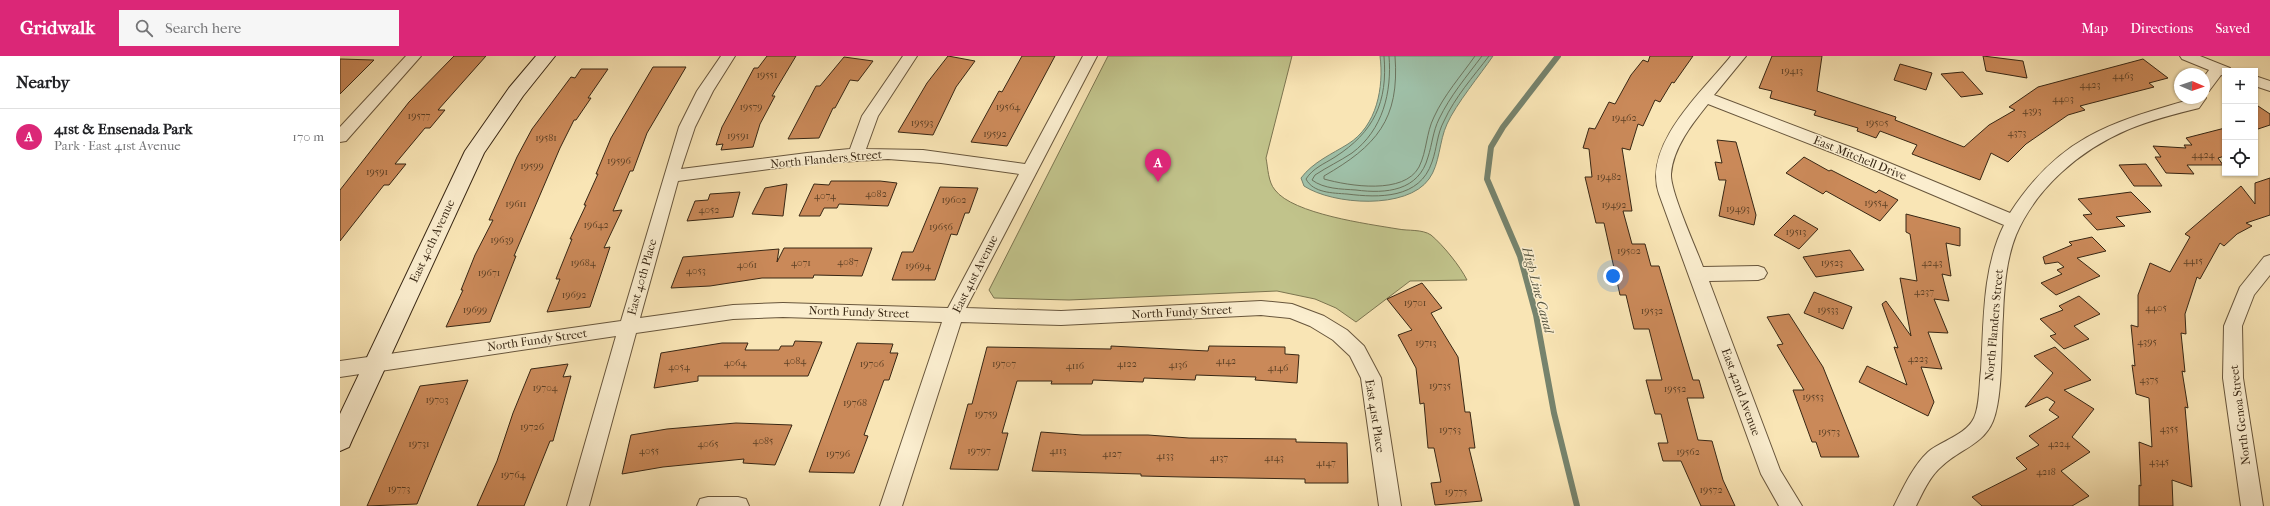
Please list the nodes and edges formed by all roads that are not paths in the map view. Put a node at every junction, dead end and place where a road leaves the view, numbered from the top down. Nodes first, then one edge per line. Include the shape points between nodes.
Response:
1 (414, 56) edge
2 (546, 56) edge
3 (728, 56) edge
4 (910, 56) edge
5 (1090, 56) edge
6 (1739, 56) edge
7 (2187, 56) edge
8 (2221, 70) edge
9 (2210, 82) edge
10 (2258, 82) edge
11 (2270, 86) edge
12 (1704, 97) junction
13 (2194, 104) edge
14 (340, 137) edge
15 (856, 155) junction
16 (1029, 170) junction
17 (671, 176) junction
18 (2014, 222) junction
19 (2270, 262) edge
20 (1758, 273) dead end
21 (1698, 274) junction
22 (954, 314) junction
23 (628, 326) junction
24 (1340, 335) joint
25 (375, 364) junction
26 (340, 369) edge
27 (340, 440) edge
28 (578, 506) edge
29 (708, 506) edge
30 (738, 506) edge
31 (891, 506) edge
32 (1390, 506) edge
33 (1791, 506) edge
34 (1905, 506) edge
35 (2252, 506) edge

1 - 14 street
2 - 25 street, East 40th Avenue via 516,92 475,151
3 - 17 street, East 40th Place via 705,91 687,127
4 - 15 street via 870,116
5 - 16 street, East 41st Avenue
6 - 12 street, East 42nd Avenue
7 - 8 street
8 - 9 street
10 - 11 street
12 - 18 street, East Mitchell Drive via 1857,156
12 - 21 street, East 42nd Avenue via 1672,144 1663,174
13 - 18 street, North Flanders Street via 2121,127 2075,152 2050,174 2027,201
15 - 16 street, North Flanders Street via 935,157
15 - 17 street, North Flanders Street
16 - 22 street, East 41st Avenue
17 - 23 street, East 40th Place
18 - 34 street, North Flanders Street via 1999,266 1994,298 1989,388 1983,421 1964,442 1934,459
19 - 35 street, North Genoa Street via 2246,292 2234,326 2233,378
20 - 21 street
21 - 33 street, East 42nd Avenue via 1771,474
22 - 23 street, North Fundy Street via 783,310 733,312
22 - 24 street, North Fundy Street via 1061,318 1261,308 1292,311 1317,321
22 - 31 street, East 41st Avenue
23 - 25 street, North Fundy Street
23 - 28 street, East 40th Place
24 - 32 street, East 41st Place via 1358,351 1371,378
25 - 26 street, North Fundy Street
25 - 27 street, East 40th Avenue
29 - 30 street

